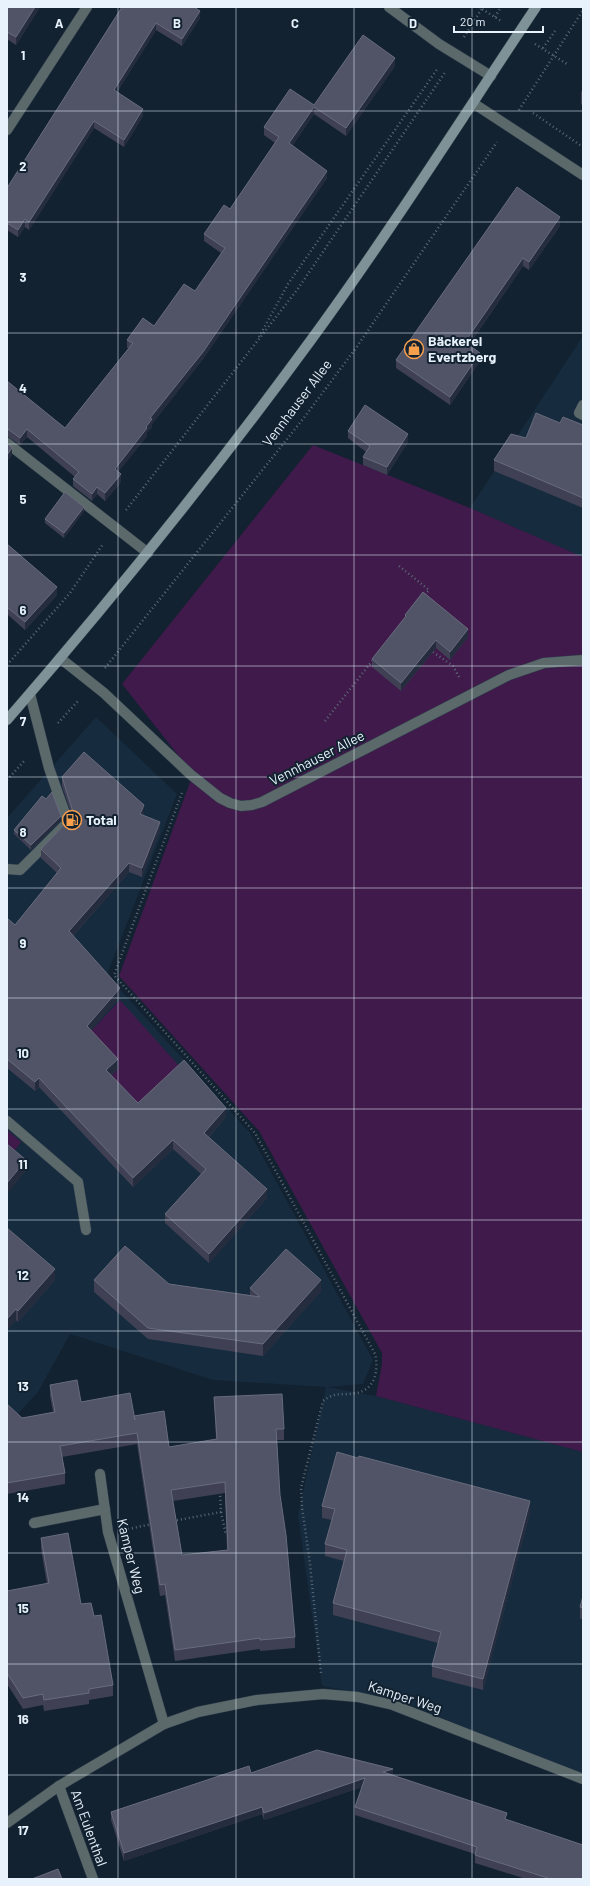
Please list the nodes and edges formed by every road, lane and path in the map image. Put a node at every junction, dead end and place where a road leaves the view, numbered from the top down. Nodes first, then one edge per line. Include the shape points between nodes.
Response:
1 (87, 7) edge
2 (389, 7) edge
3 (479, 7) edge
4 (501, 7) edge
5 (536, 7) edge
6 (483, 8) edge
7 (583, 10) edge
8 (555, 30) dead end
9 (462, 40) dead end
10 (543, 48) dead end
11 (441, 63) dead end
12 (446, 71) dead end
13 (491, 76) junction
14 (473, 103) junction
15 (533, 113) dead end
16 (508, 126) junction
17 (7, 130) edge
18 (583, 147) edge
19 (583, 175) edge
20 (256, 343) junction
21 (583, 405) edge
22 (583, 415) edge
23 (7, 443) edge
24 (114, 527) junction
25 (148, 553) junction
26 (399, 566) dead end
27 (420, 602) edge
28 (433, 652) edge
29 (376, 656) edge
30 (60, 658) junction
31 (583, 660) edge
32 (7, 665) edge
33 (92, 684) junction
34 (30, 694) junction
35 (468, 696) junction
36 (7, 720) edge
37 (325, 721) dead end
38 (43, 740) junction
39 (190, 774) junction
40 (7, 780) edge
41 (7, 869) edge
42 (7, 1121) edge
43 (86, 1230) dead end
44 (100, 1474) dead end
45 (220, 1490) edge
46 (105, 1509) junction
47 (221, 1512) junction
48 (168, 1521) edge
49 (34, 1523) dead end
50 (153, 1524) edge
51 (108, 1532) junction
52 (226, 1535) edge
53 (323, 1694) junction
54 (164, 1724) junction
55 (583, 1779) edge
56 (59, 1786) junction
57 (7, 1824) edge
58 (93, 1879) edge

1 - 17 street
2 - 13 street via 439,44
3 - 6 path
4 - 6 path via 495,18
5 - 13 main road, Vennhauser Allee
6 - 9 path
7 - 16 path, Vennhauser Allee
8 - 10 path
11 - 20 path via 288,284
12 - 20 path via 314,266
13 - 14 main road, Vennhauser Allee
14 - 16 street
14 - 25 main road, Vennhauser Allee via 406,205 311,340
15 - 18 path
16 - 19 street
16 - 33 path, Vennhauser Allee via 356,348 304,419
20 - 24 path
21 - 22 street via 579,413
23 - 24 street
24 - 25 street
24 - 32 path via 70,593
25 - 30 main road, Vennhauser Allee
26 - 27 path via 429,590
28 - 35 path via 453,666
29 - 37 path
30 - 33 street, Vennhauser Allee
30 - 34 main road, Vennhauser Allee
31 - 35 street, Vennhauser Allee via 544,663 509,675
33 - 38 path, Vennhauser Allee
33 - 39 street, Vennhauser Allee
34 - 36 main road, Vennhauser Allee
34 - 38 street
35 - 39 street, Vennhauser Allee via 252,806 230,803
38 - 40 path, Vennhauser Allee
38 - 41 street via 49,768 68,822 20,870
39 - 53 path via 114,975 255,1133 375,1354 378,1365 374,1381 366,1389 356,1393 332,1394 323,1400 301,1488
42 - 43 street via 78,1182
44 - 46 street, Kamper Weg
45 - 47 path
46 - 49 street, Kamper Weg
46 - 51 street, Kamper Weg
47 - 48 path
47 - 52 path
50 - 51 path
51 - 54 street, Kamper Weg
53 - 54 street, Kamper Weg via 257,1700 198,1712
53 - 55 street, Kamper Weg via 358,1697 393,1705
54 - 56 street, Kamper Weg
56 - 57 street, Kamper Weg
56 - 58 street, Am Eulenthal

